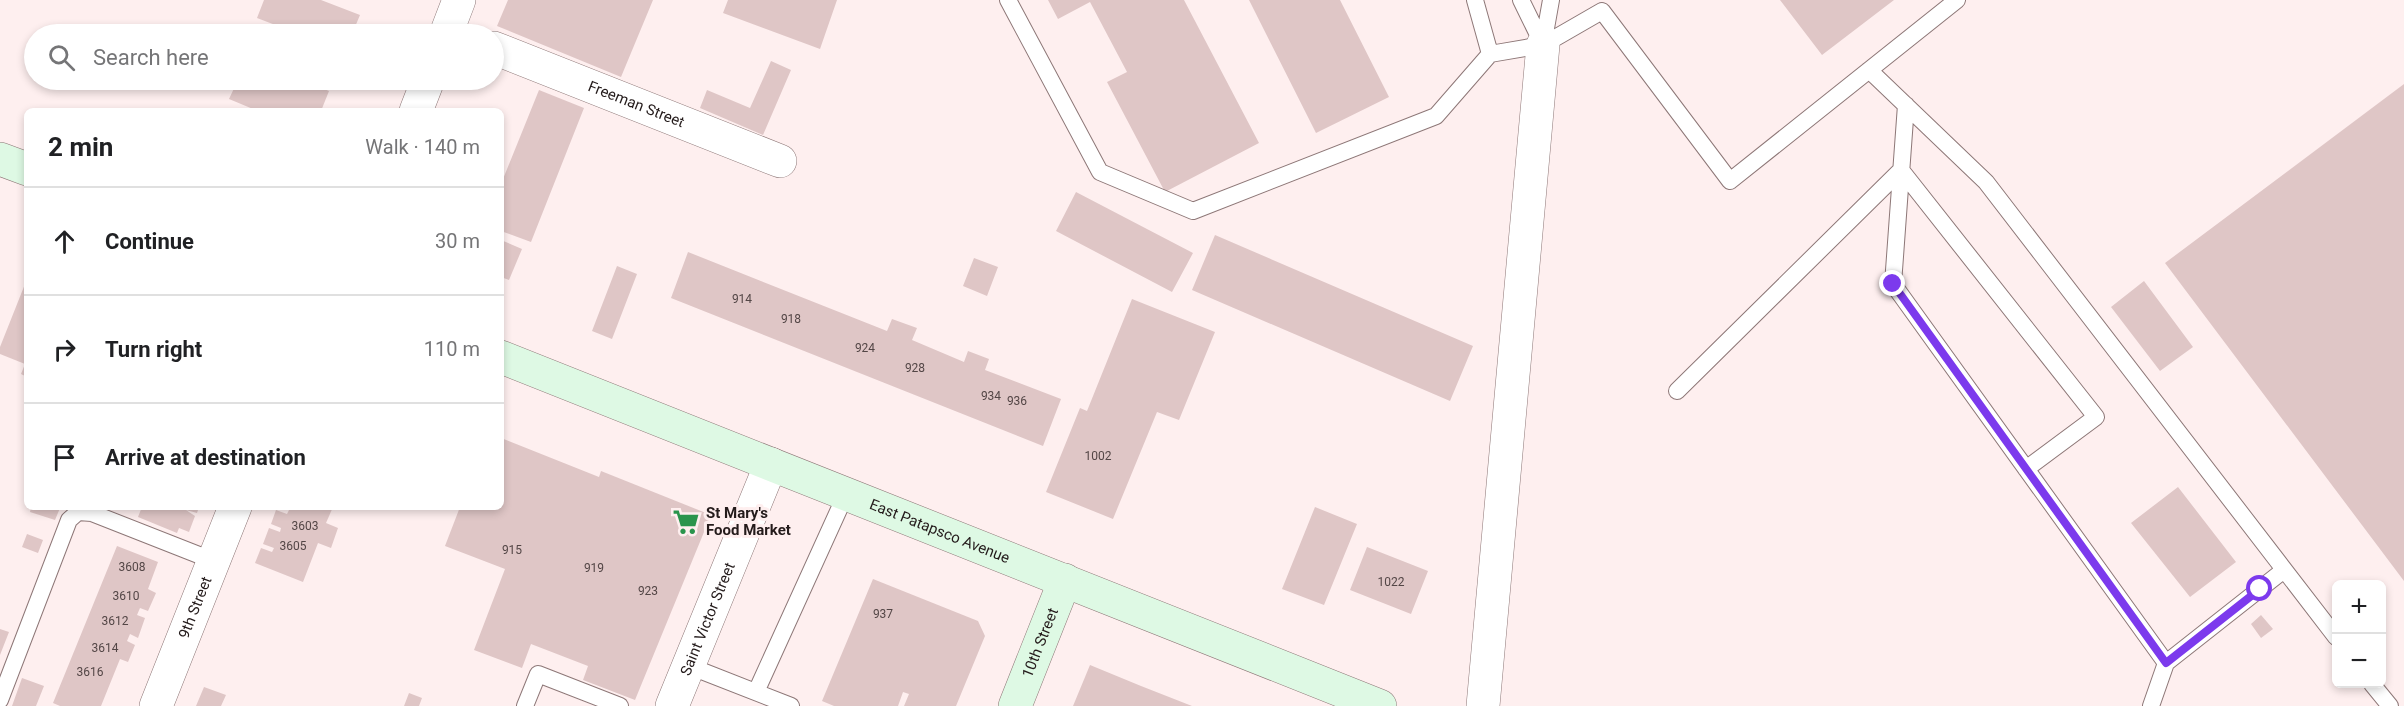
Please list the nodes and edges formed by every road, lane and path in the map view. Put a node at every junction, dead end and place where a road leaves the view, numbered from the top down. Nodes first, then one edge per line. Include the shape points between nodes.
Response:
1 (459, 0) edge
2 (1008, 0) edge
3 (1475, 0) edge
4 (1521, 0) edge
5 (1551, 0) edge
6 (1957, 0) edge
7 (453, 24) edge
8 (1543, 45) junction
9 (504, 52) edge
10 (1490, 54) junction
11 (1869, 70) junction
12 (424, 90) edge
13 (1906, 105) junction
14 (417, 108) edge
15 (0, 159) edge
16 (780, 161) dead end
17 (24, 168) edge
18 (1901, 170) junction
19 (504, 358) edge
20 (1677, 391) dead end
21 (771, 464) junction
22 (2026, 469) junction
23 (846, 494) junction
24 (234, 510) edge
25 (214, 561) junction
26 (2284, 570) junction
27 (1065, 580) junction
28 (2334, 634) edge
29 (2166, 663) junction
30 (689, 666) junction
31 (2375, 688) edge
32 (756, 692) junction
33 (0, 700) edge
34 (156, 706) edge
35 (525, 706) edge
36 (620, 706) edge
37 (672, 706) edge
38 (791, 706) edge
39 (1015, 706) edge
40 (1380, 706) edge
41 (1484, 706) edge
42 (2151, 706) edge
43 (2390, 706) edge

1 - 7 street
2 - 10 lane via 1100,172 1193,211 1436,116
3 - 10 lane
4 - 8 lane
5 - 8 lane
6 - 11 lane
8 - 10 lane
8 - 11 lane via 1602,11 1730,181
8 - 41 street
9 - 16 street, Freeman Street
11 - 13 lane
12 - 14 street
13 - 18 lane
13 - 26 lane via 1986,182
15 - 17 main road
18 - 20 lane
18 - 22 lane via 1893,284
18 - 22 lane via 2096,417
19 - 21 main road, East Patapsco Avenue
21 - 23 main road, East Patapsco Avenue
21 - 30 street, Saint Victor Street
22 - 29 lane
23 - 27 main road, East Patapsco Avenue
23 - 32 lane
24 - 25 street, 9th Street
25 - 33 lane via 92,513 78,512 69,520
25 - 34 street, 9th Street
26 - 28 lane
26 - 29 lane
27 - 39 main road, 10th Street
27 - 40 main road, East Patapsco Avenue
29 - 42 lane
30 - 32 lane
30 - 37 street, Saint Victor Street
31 - 43 lane
32 - 38 lane
35 - 36 lane via 538,674

